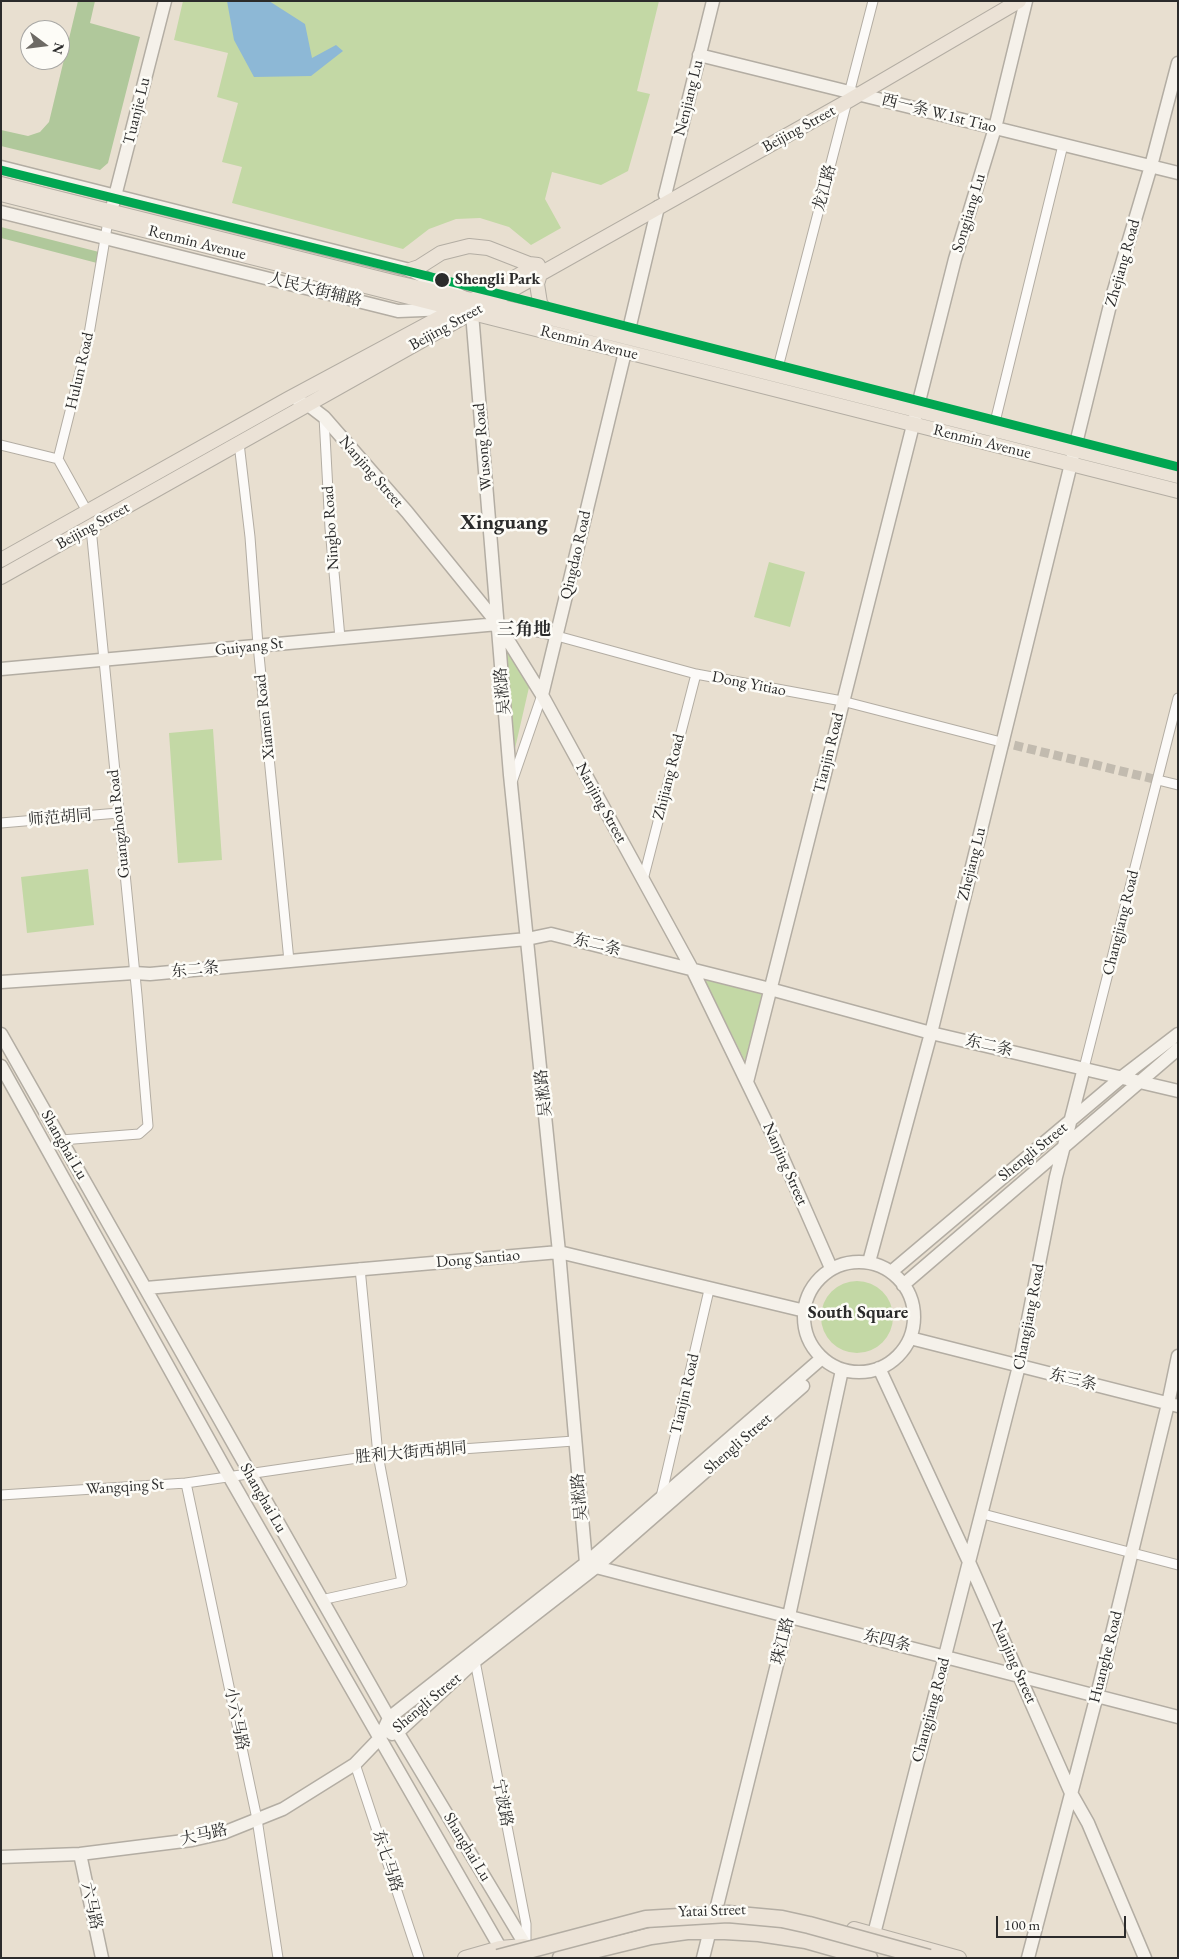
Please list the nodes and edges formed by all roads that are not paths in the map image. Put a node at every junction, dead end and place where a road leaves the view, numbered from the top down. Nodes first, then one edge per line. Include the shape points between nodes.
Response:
1 (165, 1) edge
2 (713, 1) edge
3 (874, 1) edge
4 (1001, 1) edge
5 (1019, 1) edge
6 (1026, 1) edge
7 (699, 55) junction
8 (1178, 63) edge
9 (853, 95) junction
10 (995, 128) junction
11 (1063, 145) junction
12 (1152, 166) junction
13 (1, 167) edge
14 (1178, 173) edge
15 (1, 184) edge
16 (1, 194) edge
17 (665, 194) junction
18 (115, 196) junction
19 (658, 207) junction
20 (1, 212) edge
21 (110, 216) junction
22 (104, 237) junction
23 (410, 270) junction
24 (539, 270) junction
25 (488, 304) junction
26 (472, 307) junction
27 (455, 309) junction
28 (550, 318) junction
29 (627, 338) junction
30 (625, 352) junction
31 (776, 375) junction
32 (288, 399) junction
33 (307, 404) junction
34 (918, 411) junction
35 (324, 417) junction
36 (915, 425) junction
37 (993, 430) junction
38 (239, 443) junction
39 (1, 444) edge
40 (1074, 450) junction
41 (58, 459) junction
42 (1071, 464) junction
43 (1178, 476) edge
44 (1178, 491) edge
45 (88, 513) junction
46 (91, 528) junction
47 (1, 560) edge
48 (1, 577) edge
49 (498, 624) junction
50 (557, 636) junction
51 (340, 638) junction
52 (258, 645) junction
53 (102, 661) junction
54 (1, 669) edge
55 (696, 674) junction
56 (542, 695) junction
57 (1178, 698) edge
58 (842, 701) junction
59 (1001, 742) junction
60 (1158, 780) junction
61 (1178, 785) edge
62 (511, 786) junction
63 (118, 813) junction
64 (1, 823) edge
65 (643, 880) junction
66 (527, 939) junction
67 (289, 961) junction
68 (692, 969) junction
69 (134, 973) junction
70 (1, 982) edge
71 (770, 989) junction
72 (932, 1032) junction
73 (1, 1034) edge
74 (1178, 1034) edge
75 (1178, 1049) edge
76 (1, 1066) edge
77 (1084, 1068) junction
78 (1122, 1077) junction
79 (1139, 1081) junction
80 (747, 1082) junction
81 (6, 1083) edge
82 (1178, 1092) edge
83 (1070, 1122) junction
84 (61, 1140) junction
85 (1063, 1148) junction
86 (559, 1252) junction
87 (869, 1262) junction
88 (360, 1268) junction
89 (831, 1268) junction
90 (890, 1272) junction
91 (903, 1285) junction
92 (146, 1288) junction
93 (710, 1290) junction
94 (805, 1312) junction
95 (910, 1338) junction
96 (1178, 1356) edge
97 (825, 1361) junction
98 (1019, 1366) junction
99 (880, 1368) junction
100 (842, 1370) junction
101 (1173, 1405) edge
102 (574, 1441) junction
103 (378, 1455) junction
104 (248, 1472) junction
105 (229, 1476) junction
106 (186, 1483) junction
107 (1, 1495) edge
108 (661, 1497) junction
109 (983, 1514) junction
110 (1131, 1553) junction
111 (969, 1562) junction
112 (591, 1565) junction
113 (1178, 1565) edge
114 (321, 1600) junction
115 (789, 1616) junction
116 (946, 1656) junction
117 (475, 1661) junction
118 (1019, 1674) junction
119 (1097, 1694) junction
120 (1178, 1717) edge
121 (389, 1718) junction
122 (398, 1732) junction
123 (380, 1738) junction
124 (355, 1764) junction
125 (1071, 1793) junction
126 (258, 1819) junction
127 (80, 1854) junction
128 (1, 1856) edge
129 (716, 1910) junction
130 (710, 1934) junction
131 (874, 1934) junction
132 (524, 1952) edge
133 (502, 1954) edge
134 (847, 1954) edge
135 (102, 1958) edge
136 (278, 1958) edge
137 (419, 1958) edge
138 (464, 1958) edge
139 (561, 1958) edge
140 (577, 1958) edge
141 (704, 1958) edge
142 (858, 1958) edge
143 (869, 1958) edge
144 (929, 1958) edge
145 (959, 1958) edge
146 (1028, 1958) edge
147 (1145, 1958) edge

1 - 18 main road, Tuanjie Lu
2 - 7 main road, Nenjiang Lu
3 - 9 street, 龙江路
4 - 9 main road, Beijing Street
5 - 9 main road, Beijing Street
6 - 10 main road, Songjiang Lu
7 - 9 main road, 西一条 W.1st Tiao
7 - 17 main road, Nenjiang Lu
8 - 12 main road, Zhejiang Road
9 - 10 main road, 西一条 W.1st Tiao
9 - 17 main road, Beijing Street
9 - 19 main road, Beijing Street
9 - 31 street, 龙江路
10 - 11 main road, 西一条 W.1st Tiao
10 - 34 main road, Songjiang Lu via 955,259
11 - 12 main road, 西一条 W.1st Tiao
11 - 37 street
12 - 14 main road, 西一条 W.1st Tiao
12 - 40 main road, Zhejiang Road via 1112,297
13 - 18 main road
15 - 21 main road, Renmin Avenue
16 - 21 main road, Renmin Avenue
17 - 24 main road, Beijing Street
18 - 21 main road, Tuanjie Lu
18 - 23 main road
19 - 24 main road, Beijing Street
19 - 29 main road
20 - 22 main road, 人民大街辅路
21 - 22 street, Hulun Road
21 - 26 main road, Renmin Avenue
21 - 27 main road, Renmin Avenue
22 - 27 main road, 人民大街辅路 via 398,311
22 - 41 street, Hulun Road via 88,340
23 - 24 main road via 441,253 469,246 488,248
23 - 26 main road
24 - 25 main road, Beijing Street
24 - 26 main road, Beijing Street
24 - 28 main road via 540,302
25 - 26 main road, Beijing Street
25 - 28 main road, Renmin Avenue
26 - 27 main road, Renmin Avenue
26 - 30 main road, Renmin Avenue
26 - 33 main road, Beijing Street
26 - 49 main road, Wusong Road
27 - 32 main road, Beijing Street
28 - 29 main road, Renmin Avenue
29 - 31 main road, Renmin Avenue
30 - 36 main road, Renmin Avenue
30 - 50 main road, Qingdao Road
31 - 34 main road, Renmin Avenue
32 - 33 main road, Nanjing Street
32 - 45 main road, Beijing Street
33 - 35 main road, Nanjing Street
33 - 38 main road, Beijing Street
34 - 36 main road, Songjiang Lu
34 - 37 main road, Renmin Avenue
35 - 49 main road, Nanjing Street
35 - 51 street, Ningbo Road
36 - 42 main road, Renmin Avenue
36 - 58 main road, Tianjin Road
37 - 40 main road, Renmin Avenue
38 - 46 main road, Beijing Street
38 - 52 street, Xiamen Road
39 - 41 street
40 - 42 main road, Zhejiang Road
40 - 43 main road, Renmin Avenue
41 - 45 street
42 - 44 main road, Renmin Avenue
42 - 59 main road, Zhejiang Lu
45 - 47 main road, Beijing Street
46 - 48 main road, Beijing Street
46 - 53 street, Guangzhou Road
49 - 50 street, Dong Yitiao
49 - 51 main road, Guiyang St
49 - 56 main road, Nanjing Street
49 - 62 main road, 吴淞路
50 - 55 street, Dong Yitiao
50 - 56 main road, Qingdao Road
51 - 52 main road, Guiyang St
52 - 53 main road, Guiyang St
52 - 67 street, Xiamen Road
53 - 54 main road, Guiyang St
53 - 63 street, Guangzhou Road
55 - 58 street, Dong Yitiao
55 - 65 street, Zhijiang Road
56 - 62 street, Qingdao Road
56 - 65 main road, Nanjing Street
57 - 60 street, Changjiang Road
58 - 59 street, Dong Yitiao
58 - 71 main road, Tianjin Road
59 - 72 main road, Zhejiang Lu
60 - 61 street
60 - 77 street, Changjiang Road
62 - 66 main road, 吴淞路
63 - 64 street, 师范胡同
63 - 69 street, Guangzhou Road
65 - 68 main road, Nanjing Street
66 - 67 main road, 东二条
66 - 68 main road, 东二条 via 551,934
66 - 86 main road, 吴淞路
67 - 69 main road, 东二条
68 - 71 main road, 东二条
68 - 80 main road, Nanjing Street
69 - 70 main road, 东二条
69 - 84 street, Guangzhou Road via 148,1121 145,1131
71 - 72 main road, 东二条
71 - 80 main road, Tianjin Road
72 - 77 main road, 东二条
72 - 87 main road, Zhejiang Lu
73 - 84 main road, Shanghai Lu
74 - 78 main road, Shengli Street
75 - 79 main road, Shengli Street
76 - 81 main road, Shanghai Lu
77 - 78 main road, 东二条
77 - 83 main road, Changjiang Road
78 - 79 main road, 东二条
78 - 83 main road, Shengli Street
79 - 82 main road, 东二条
79 - 85 main road, Shengli Street
80 - 89 main road, Nanjing Street
81 - 105 main road, Shanghai Lu
83 - 85 main road, Changjiang Road
83 - 90 main road, Shengli Street
84 - 92 main road, Shanghai Lu
85 - 91 main road, Shengli Street
85 - 98 main road, Changjiang Road
86 - 88 main road, Dong Santiao
86 - 93 main road, Dong Santiao
86 - 102 main road, 吴淞路
87 - 89 main road via 848,1262
87 - 90 main road
88 - 92 main road, Dong Santiao
88 - 103 street
89 - 94 main road via 814,1282
90 - 91 main road
91 - 95 main road via 913,1311
92 - 104 main road, Shanghai Lu
93 - 94 main road, Dong Santiao
93 - 108 street, Tianjin Road
94 - 97 main road via 803,1327
95 - 98 main road, 东三条
95 - 99 main road via 895,1358
96 - 101 main road, Huanghe Road
97 - 100 main road
97 - 108 main road, Shengli Street
97 - 112 main road, Shengli Street
98 - 101 main road, 东三条
98 - 109 main road, Changjiang Road
99 - 100 main road via 855,1372
99 - 111 main road, Nanjing Street
100 - 115 main road, 珠江路
101 - 110 main road, Huanghe Road
102 - 103 street, 胜利大街西胡同
102 - 112 main road, 吴淞路
103 - 104 street, 胜利大街西胡同
103 - 114 street via 402,1582
104 - 105 street, Wangqing St
104 - 114 main road, Shanghai Lu
105 - 106 street, Wangqing St
105 - 123 main road, Shanghai Lu
106 - 107 street, Wangqing St
106 - 126 street, 小六马路
108 - 112 main road, Shengli Street
109 - 110 street
109 - 111 main road, Changjiang Road
110 - 113 street
110 - 119 main road, Huanghe Road
111 - 116 main road, Changjiang Road
111 - 118 main road, Nanjing Street
112 - 115 main road, 东四条
112 - 117 main road, Shengli Street
112 - 121 main road, Shengli Street
114 - 121 main road, Shanghai Lu
115 - 116 main road, 东四条
115 - 129 main road, 珠江路
116 - 118 main road, 东四条
116 - 131 main road, Changjiang Road
117 - 122 main road, Shengli Street
117 - 132 street, 宁波路 via 526,1924
118 - 119 main road, 东四条
118 - 125 main road, Nanjing Street
119 - 120 main road, 东四条
119 - 125 main road, Huanghe Road
121 - 122 main road, Shanghai Lu
121 - 123 main road, Shengli Street
122 - 123 main road, Shengli Street
122 - 132 main road, Shanghai Lu
123 - 124 main road, 大马路
123 - 133 main road, Shanghai Lu
124 - 126 main road, 大马路 via 283,1809
124 - 137 street, 东七马路
125 - 146 main road, Huanghe Road
125 - 147 main road, Nanjing Street via 1088,1823
126 - 127 main road, 大马路 via 223,1833 192,1840
126 - 136 street, 小六马路
127 - 128 main road, 大马路
127 - 135 main road, 六马路
129 - 131 main road, Yatai Street via 788,1913
129 - 132 main road, Yatai Street via 676,1911 634,1918
130 - 134 main road, Yatai Street via 778,1939
130 - 140 main road, Yatai Street via 631,1942
130 - 141 main road
131 - 145 main road, Yatai Street
132 - 133 main road, Yatai Street
133 - 138 main road, Yatai Street
133 - 144 highway, bridge via 646,1919 728,1914 810,1925
134 - 139 highway via 806,1940 759,1932 687,1931 620,1942
134 - 142 highway
134 - 143 highway

